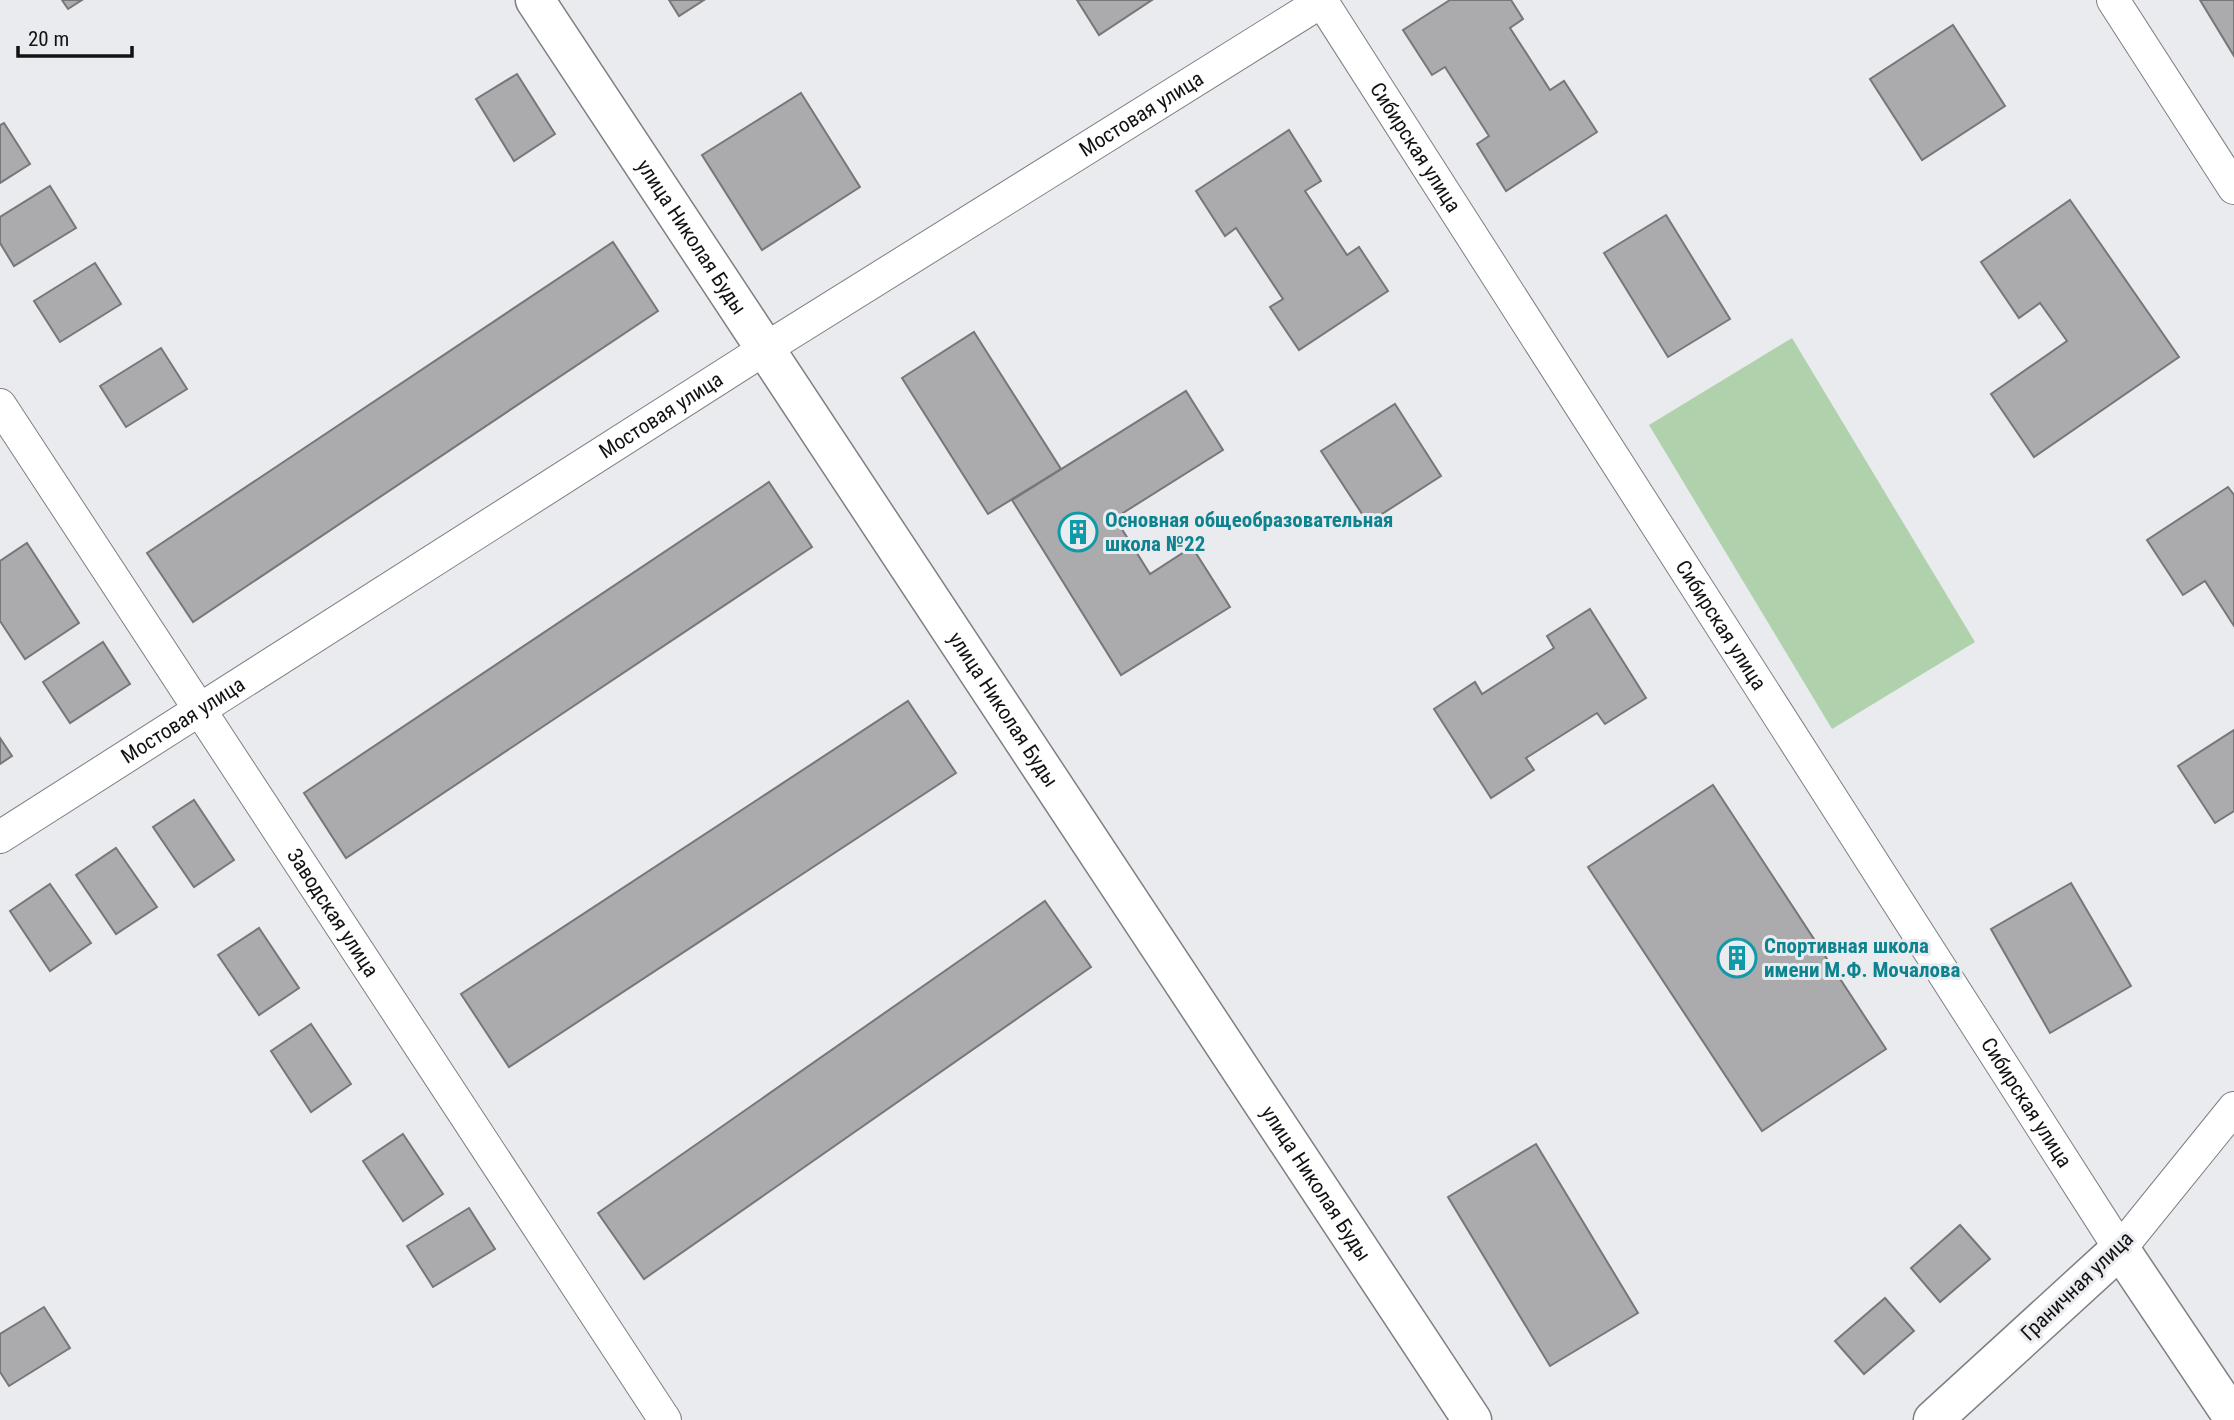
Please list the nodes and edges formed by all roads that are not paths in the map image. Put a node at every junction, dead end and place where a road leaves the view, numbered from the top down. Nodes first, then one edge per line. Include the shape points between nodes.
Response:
1 (536, 0) edge
2 (1323, 0) edge
3 (2113, 0) edge
4 (2234, 188) edge
5 (765, 349) junction
6 (0, 405) edge
7 (200, 710) junction
8 (0, 837) edge
9 (2234, 1108) edge
10 (2120, 1249) junction
11 (2234, 1419) edge
12 (665, 1420) edge
13 (1472, 1420) edge
14 (1933, 1420) edge

1 - 5 street, улица Николая Буды
2 - 5 street, Мостовая улица
2 - 10 street, Сибирская улица
3 - 4 street
5 - 7 street, Мостовая улица
5 - 13 street, улица Николая Буды
6 - 7 street, Заводская улица
7 - 8 street, Мостовая улица
7 - 12 street, Заводская улица
9 - 10 street, Граничная улица
10 - 11 street
10 - 14 street, Граничная улица

